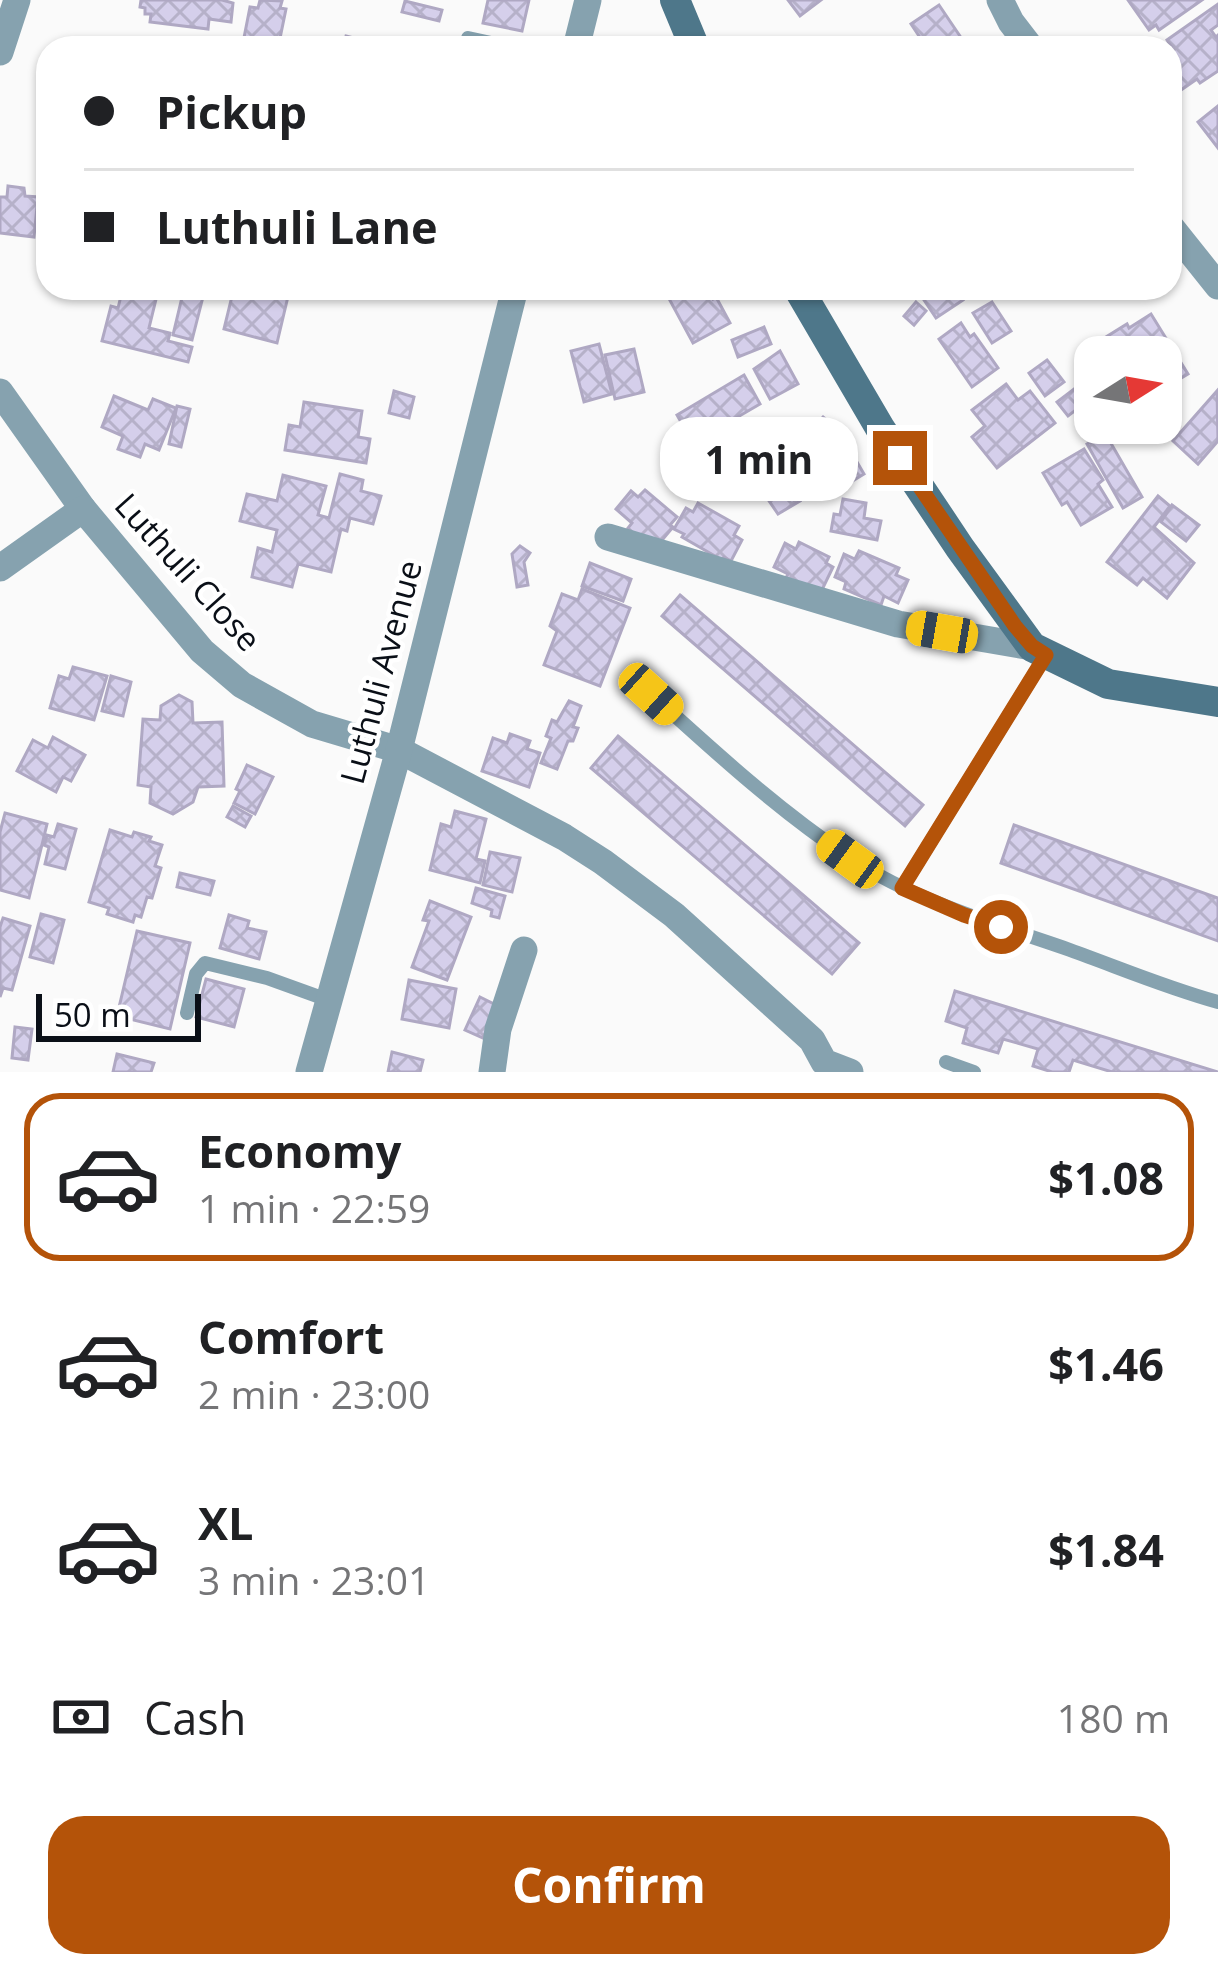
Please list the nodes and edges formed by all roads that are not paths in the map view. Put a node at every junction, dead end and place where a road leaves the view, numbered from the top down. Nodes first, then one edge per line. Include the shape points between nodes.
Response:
1 (17, 0) edge
2 (588, 0) edge
3 (675, 0) edge
4 (1000, 0) edge
5 (579, 36) edge
6 (689, 36) edge
7 (1022, 36) edge
8 (0, 52) edge
9 (1182, 241) edge
10 (1218, 286) edge
11 (512, 300) edge
12 (805, 300) edge
13 (0, 392) edge
14 (83, 509) junction
15 (608, 538) dead end
16 (0, 568) edge
17 (1039, 651) junction
18 (651, 694) dead end
19 (1218, 702) edge
20 (399, 750) junction
21 (902, 888) junction
22 (524, 950) dead end
23 (328, 1000) junction
24 (1218, 1002) edge
25 (187, 1013) dead end
26 (946, 1062) dead end
27 (309, 1072) edge
28 (492, 1072) edge
29 (850, 1072) edge
30 (974, 1072) edge

1 - 8 street
2 - 5 street
3 - 6 street
4 - 7 street
9 - 10 street
11 - 20 street, Luthuli Avenue
12 - 17 street via 880,428
13 - 14 street
14 - 16 street, Luthuli Close
14 - 20 street, Luthuli Close via 202,651 242,685 311,724
15 - 17 street via 898,624
17 - 19 street via 1108,684
17 - 21 lane
18 - 21 lane via 753,787
20 - 23 street, Luthuli Avenue
20 - 29 street, Luthuli Close via 603,862 674,915 812,1040 824,1062
21 - 24 lane
22 - 28 street
23 - 25 lane via 205,963
23 - 27 street, Luthuli Avenue
26 - 30 lane

